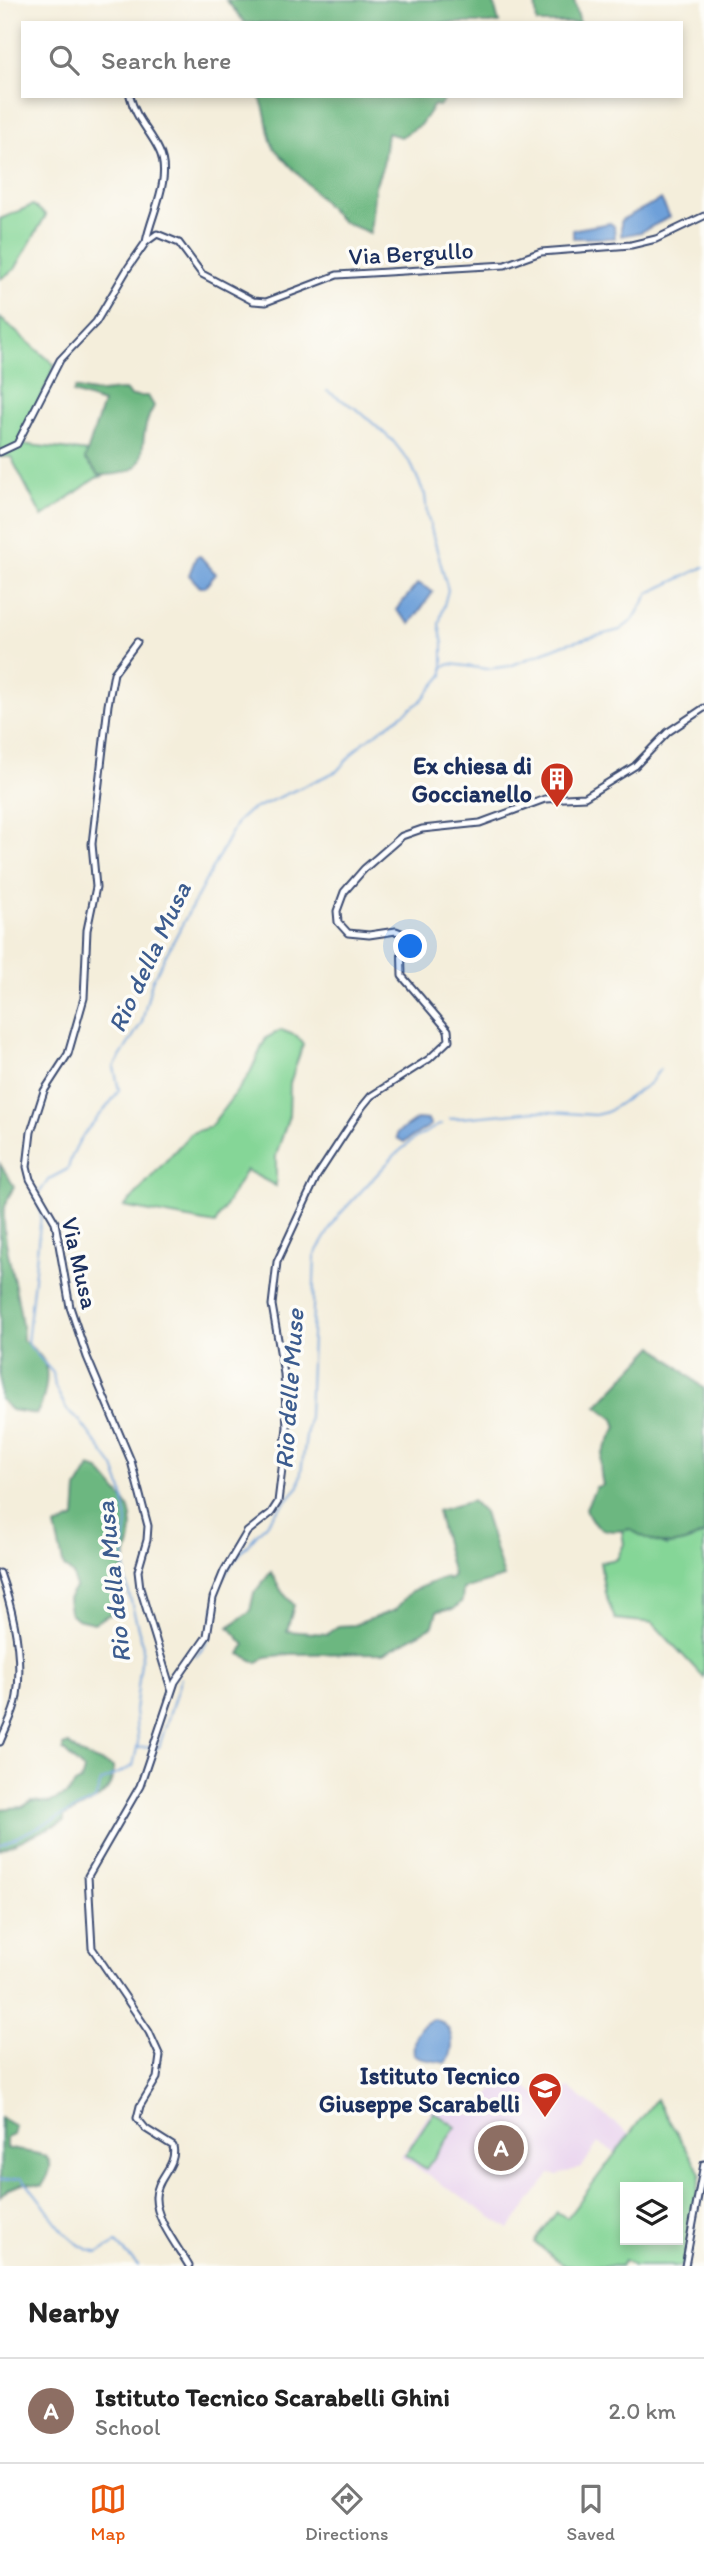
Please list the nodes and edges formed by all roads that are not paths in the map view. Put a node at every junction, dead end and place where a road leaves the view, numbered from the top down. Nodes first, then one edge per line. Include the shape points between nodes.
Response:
1 (131, 98) edge
2 (704, 216) edge
3 (146, 242) junction
4 (0, 453) edge
5 (136, 642) dead end
6 (704, 708) edge
7 (0, 1573) edge
8 (171, 1692) junction
9 (0, 1742) edge
10 (704, 2164) edge
11 (189, 2266) edge
12 (685, 2266) edge

1 - 3 street via 142,125 159,148 163,167
2 - 3 street, Via Bergullo via 656,239 631,245 541,252 505,265 337,275 266,302 202,274 171,237 157,234
3 - 4 street via 96,322 55,369 17,444
5 - 8 street, Via Musa via 118,664 110,689 92,844 96,887 87,930 84,998 68,1054 44,1091 31,1132 27,1167 55,1222 68,1300 131,1461 148,1526 139,1583
6 - 8 street via 668,732 635,766 584,797 545,799 480,823 410,832 364,869 338,902 338,922 348,933 401,933 402,976 448,1030 449,1040 362,1107 317,1176 277,1262 271,1305 284,1374 287,1427 281,1494 275,1508 238,1546 215,1591 208,1636
7 - 9 street via 10,1603 19,1666 17,1698
8 - 11 street via 140,1786 90,1871 88,1892 94,1954 128,1999 160,2056 157,2078 137,2119 173,2146 172,2161 155,2196
10 - 12 street

